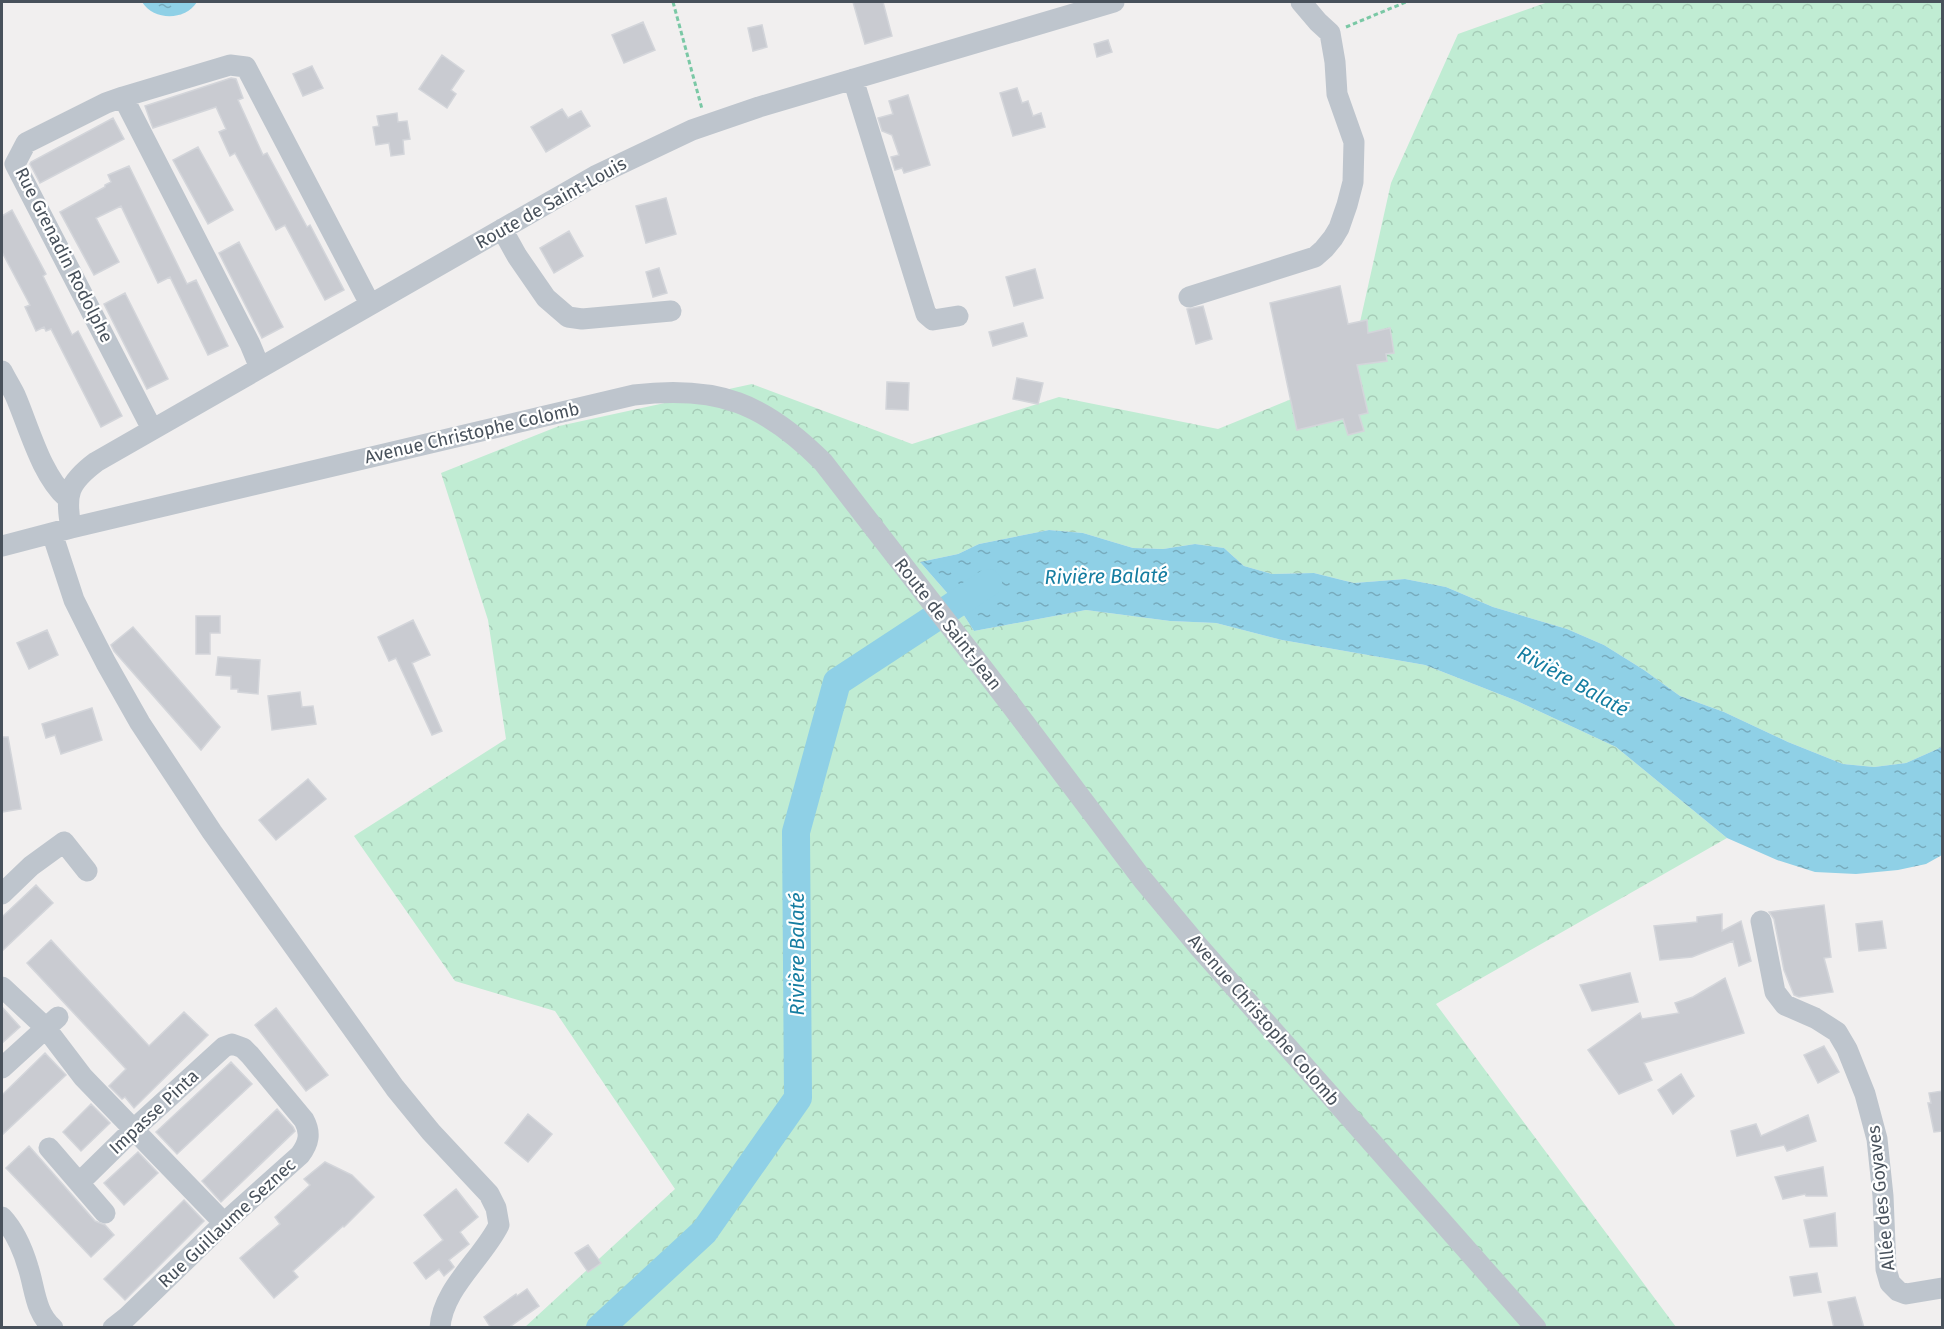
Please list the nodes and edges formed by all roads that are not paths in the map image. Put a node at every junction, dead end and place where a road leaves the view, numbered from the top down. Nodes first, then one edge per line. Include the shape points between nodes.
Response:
1 (1114, 2) edge
2 (1301, 2) edge
3 (853, 79) junction
4 (123, 97) junction
5 (502, 229) junction
6 (1189, 297) dead end
7 (370, 304) junction
8 (671, 310) dead end
9 (958, 316) dead end
10 (260, 368) junction
11 (2, 371) edge
12 (152, 429) junction
13 (67, 498) junction
14 (62, 531) junction
15 (2, 545) edge
16 (890, 547) joint
17 (1008, 701) joint
18 (87, 871) dead end
19 (2, 894) edge
20 (1761, 921) dead end
21 (2, 987) edge
22 (52, 1022) junction
23 (232, 1044) joint
24 (2, 1068) edge
25 (134, 1129) junction
26 (49, 1148) dead end
27 (79, 1183) junction
28 (105, 1213) dead end
29 (2, 1217) edge
30 (225, 1223) junction
31 (1942, 1288) edge
32 (120, 1322) edge
33 (53, 1328) edge
34 (440, 1328) edge
35 (1536, 1328) edge

1 - 3 street, Route de Saint-Louis
2 - 6 street via 1330,33 1337,94 1354,142 1353,182 1339,228 1315,257
3 - 5 street, Route de Saint-Louis via 692,130 595,176
3 - 9 street via 927,314 933,320
4 - 7 street, Rue Grenadin Rodolphe via 230,65 246,67
4 - 10 street
4 - 12 street, Rue Grenadin Rodolphe via 26,143 15,164
5 - 7 street, Route de Saint-Louis
5 - 8 street via 546,298 568,317
7 - 10 street, Route de Saint-Louis
10 - 12 street, Route de Saint-Louis
11 - 13 street via 51,478
12 - 13 street, Route de Saint-Louis via 86,469
13 - 14 street
14 - 15 street, Avenue Christophe Colomb
14 - 16 street, Avenue Christophe Colomb via 634,395 666,391 725,399 779,423 823,462
14 - 34 street via 74,600 140,723 395,1088 493,1202 499,1225 445,1307
16 - 17 street, Route de Saint-Jean
17 - 35 street, Avenue Christophe Colomb via 1143,880 1199,947
18 - 19 street via 64,842
20 - 31 street, Allée des Goyaves via 1775,992 1785,1005 1837,1032 1865,1094 1878,1148 1890,1283 1906,1294
21 - 22 street
22 - 24 street
22 - 25 street via 83,1077
23 - 25 street, Impasse Pinta
23 - 30 street, Rue Guillaume Seznec via 250,1055 309,1131 300,1155
25 - 27 street, Impasse Pinta
25 - 30 street
26 - 27 street
27 - 28 street
29 - 33 street via 17,1239 42,1314
30 - 32 street, Rue Guillaume Seznec

